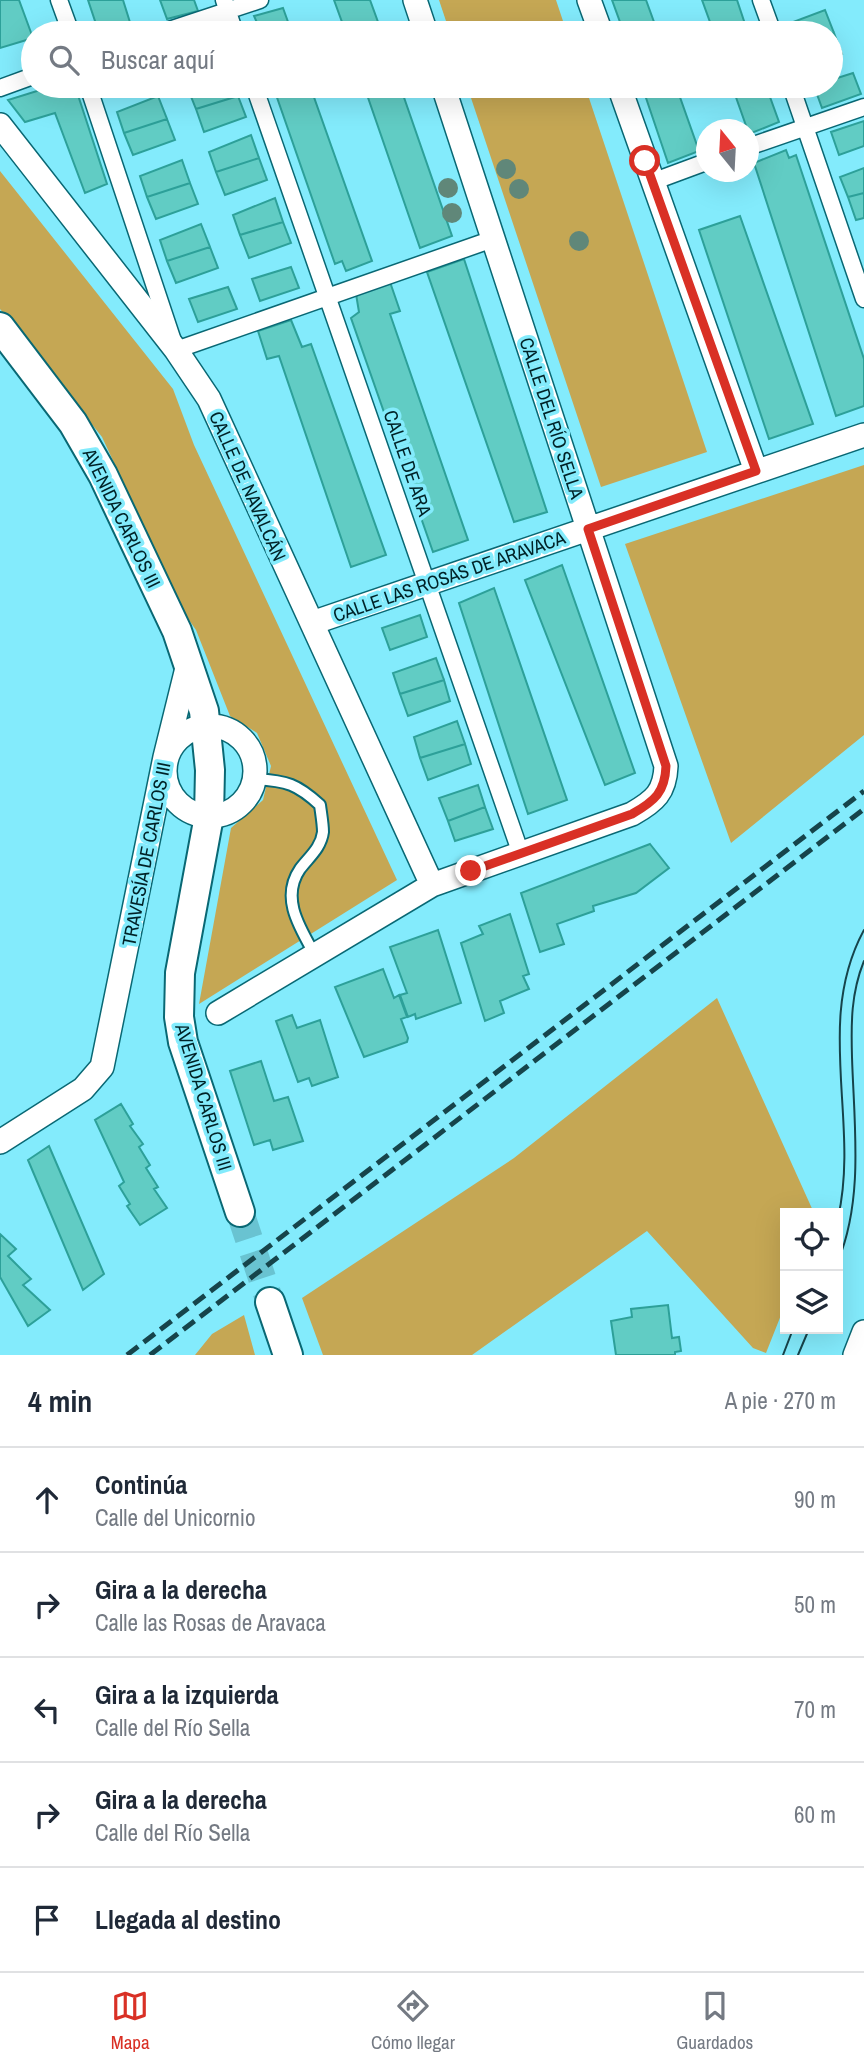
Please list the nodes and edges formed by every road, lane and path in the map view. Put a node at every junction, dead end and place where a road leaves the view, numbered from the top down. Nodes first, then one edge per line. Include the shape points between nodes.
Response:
1 (59, 0) edge
2 (260, 0) edge
3 (415, 0) edge
4 (589, 0) edge
5 (761, 0) edge
6 (226, 5) edge
7 (67, 21) edge
8 (188, 21) edge
9 (422, 21) edge
10 (597, 21) edge
11 (769, 21) edge
12 (21, 80) edge
13 (0, 88) edge
14 (92, 98) edge
15 (258, 98) edge
16 (447, 98) edge
17 (623, 98) edge
18 (795, 98) edge
19 (864, 107) edge
20 (0, 125) edge
21 (806, 127) junction
22 (759, 144) edge
23 (696, 166) edge
24 (652, 181) junction
25 (494, 239) junction
26 (327, 297) junction
27 (864, 299) edge
28 (0, 327) edge
29 (176, 350) junction
30 (864, 435) edge
31 (756, 471) junction
32 (588, 529) junction
33 (427, 584) junction
34 (312, 623) junction
35 (188, 664) junction
36 (208, 727) junction
37 (165, 757) junction
38 (256, 779) junction
39 (209, 816) junction
40 (522, 854) junction
41 (432, 886) junction
42 (315, 954) junction
43 (218, 1013) dead end
44 (0, 1142) edge
45 (240, 1212) tunnel mouth
46 (270, 1302) tunnel mouth
47 (864, 1332) edge
48 (288, 1355) edge
49 (855, 1355) edge

1 - 7 street
2 - 6 street
3 - 9 street
4 - 10 street
5 - 11 street
6 - 8 street
12 - 13 street
14 - 29 street
15 - 26 street, CALLE DE ARA
16 - 25 street, CALLE DEL RÍO SELLA
17 - 24 street
18 - 21 street
19 - 21 street
20 - 29 street, CALLE DE NAVALCÁN
21 - 22 street
21 - 27 street
23 - 24 street
24 - 31 street
25 - 26 street
25 - 32 street, CALLE DEL RÍO SELLA
26 - 29 street
26 - 33 street, CALLE DE ARA
28 - 35 street, AVENIDA CARLOS III via 87,445 177,631
29 - 34 street, CALLE DE NAVALCÁN via 209,399
30 - 31 street, CALLE LAS ROSAS DE ARAVACA
31 - 32 street, CALLE LAS ROSAS DE ARAVACA
32 - 33 street, CALLE LAS ROSAS DE ARAVACA
32 - 40 street, CALLE DEL RÍO SELLA via 666,766 665,786 652,803 632,814
33 - 34 street, CALLE LAS ROSAS DE ARAVACA
33 - 40 street, CALLE DE ARA
34 - 41 street, CALLE DE NAVALCÁN
35 - 36 street, AVENIDA CARLOS III
35 - 37 street, TRAVESÍA DE CARLOS III
36 - 37 street via 188,730 171,744
36 - 38 street via 227,728 244,742 253,758
36 - 39 street, AVENIDA CARLOS III
37 - 39 street via 165,775 173,795 185,809
37 - 44 street, TRAVESÍA DE CARLOS III via 102,1067 83,1089
38 - 39 street via 236,808
38 - 42 lane via 286,781 320,805 323,834 292,885 292,905 300,929
39 - 45 street, AVENIDA CARLOS III via 180,973 179,1017 183,1042
40 - 41 street, CALLE DEL RÍO SELLA
41 - 42 street, CALLE DEL RÍO SELLA
42 - 43 street, CALLE DEL RÍO SELLA
46 - 48 street
47 - 49 street

